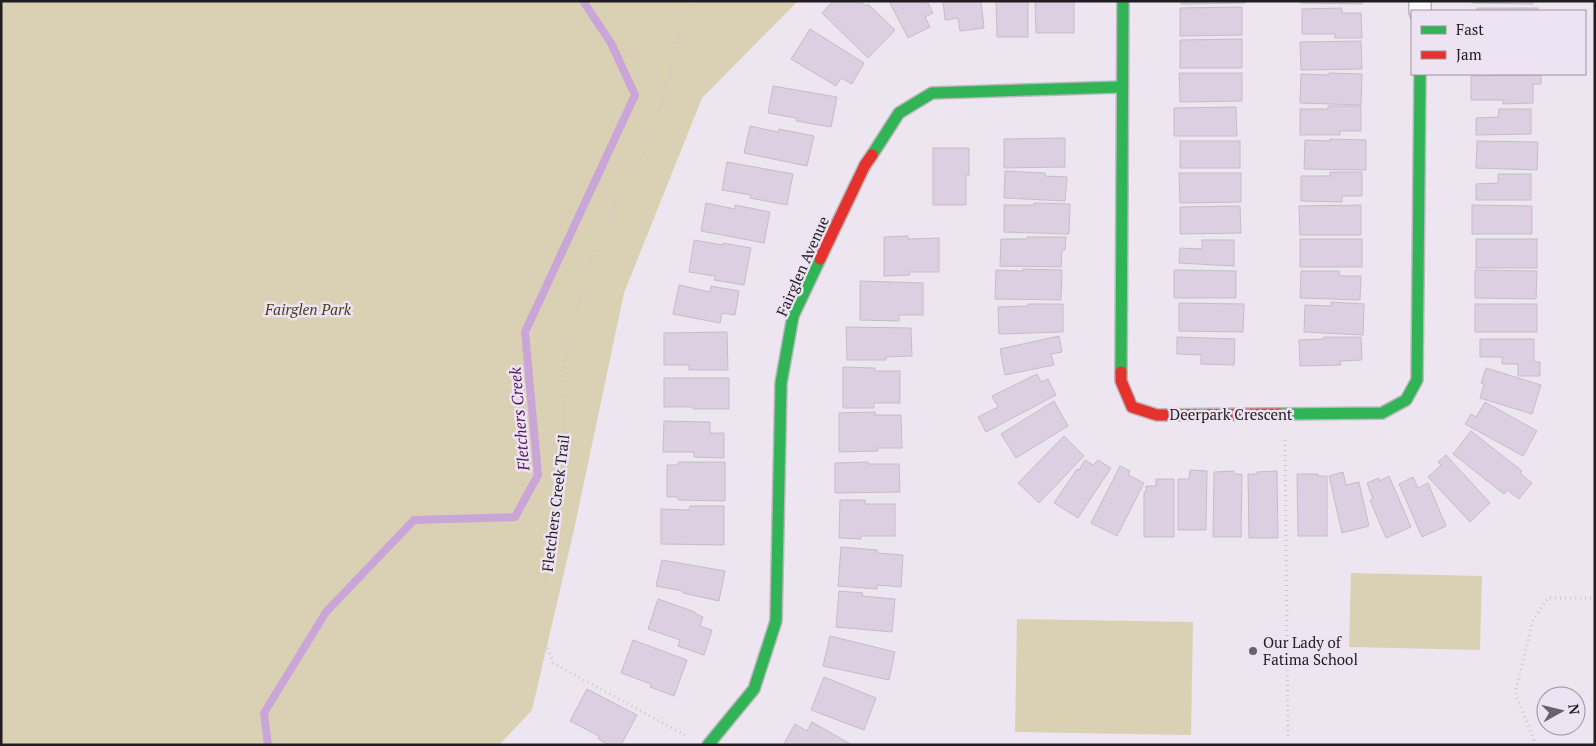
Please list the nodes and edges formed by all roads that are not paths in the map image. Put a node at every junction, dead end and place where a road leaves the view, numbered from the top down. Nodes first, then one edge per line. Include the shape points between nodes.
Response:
1 (1123, 1) edge
2 (1420, 75) edge
3 (1122, 87) junction
4 (708, 745) edge

1 - 3 street, Deerpark Crescent
2 - 3 street, Deerpark Crescent via 1417,380 1406,400 1382,413 1157,415 1132,407 1121,381
3 - 4 street, Fairglen Avenue via 932,93 899,113 865,165 793,316 780,383 776,621 754,689

